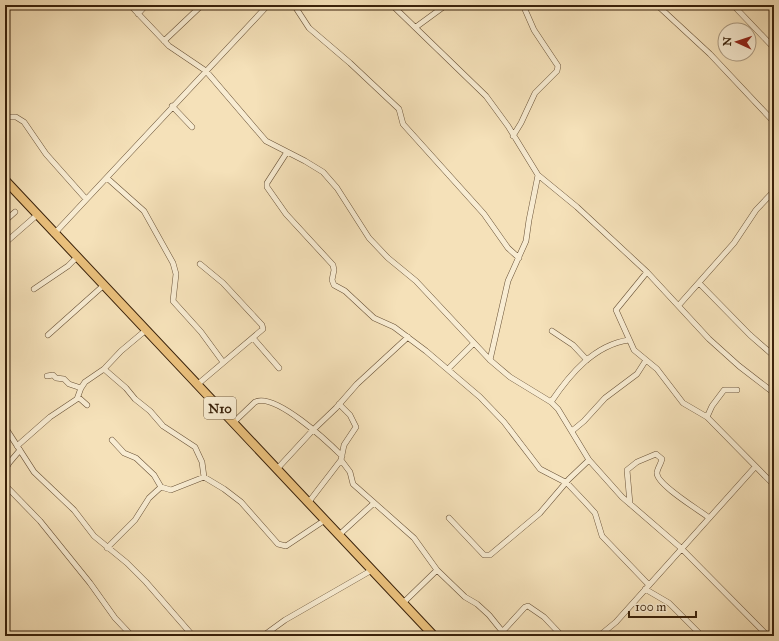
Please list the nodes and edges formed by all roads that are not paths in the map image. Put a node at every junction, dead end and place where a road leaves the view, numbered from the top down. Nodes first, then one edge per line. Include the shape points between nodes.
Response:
1 (130, 5) edge
2 (146, 5) edge
3 (202, 5) edge
4 (268, 5) edge
5 (294, 5) edge
6 (392, 5) edge
7 (446, 5) edge
8 (523, 5) edge
9 (656, 5) edge
10 (733, 5) edge
11 (138, 14) junction
12 (416, 28) junction
13 (164, 41) junction
14 (774, 48) edge
15 (206, 71) junction
16 (172, 106) junction
17 (5, 117) edge
18 (774, 122) edge
19 (192, 127) dead end
20 (513, 136) junction
21 (287, 152) junction
22 (538, 175) junction
23 (107, 178) junction
24 (5, 180) edge
25 (774, 191) edge
26 (86, 199) junction
27 (15, 212) dead end
28 (37, 215) junction
29 (5, 221) edge
30 (54, 234) junction
31 (5, 243) edge
32 (77, 257) junction
33 (519, 258) junction
34 (200, 264) dead end
35 (647, 272) junction
36 (700, 284) junction
37 (104, 285) junction
38 (34, 289) dead end
39 (680, 305) junction
40 (146, 330) junction
41 (552, 331) dead end
42 (48, 335) dead end
43 (408, 337) junction
44 (252, 338) junction
45 (629, 340) junction
46 (474, 343) junction
47 (774, 356) edge
48 (490, 360) junction
49 (587, 360) junction
50 (646, 360) junction
51 (223, 362) junction
52 (279, 368) dead end
53 (104, 369) junction
54 (448, 369) junction
55 (47, 376) dead end
56 (198, 384) junction
57 (81, 388) junction
58 (737, 390) dead end
59 (774, 393) edge
60 (78, 397) junction
61 (551, 402) junction
62 (340, 404) junction
63 (87, 405) dead end
64 (708, 417) junction
65 (233, 423) junction
66 (5, 427) edge
67 (313, 430) junction
68 (572, 431) junction
69 (112, 440) dead end
70 (19, 448) junction
71 (341, 458) junction
72 (589, 460) junction
73 (755, 467) junction
74 (277, 469) junction
75 (5, 470) edge
76 (204, 477) junction
77 (566, 484) junction
78 (5, 485) edge
79 (774, 485) edge
80 (161, 487) junction
81 (308, 503) junction
82 (374, 503) junction
83 (630, 504) junction
84 (449, 518) dead end
85 (708, 518) junction
86 (325, 520) junction
87 (340, 535) junction
88 (107, 548) junction
89 (681, 548) junction
90 (372, 570) junction
91 (437, 570) junction
92 (648, 584) junction
93 (645, 589) junction
94 (403, 603) junction
95 (504, 634) edge
96 (132, 636) edge
97 (193, 636) edge
98 (263, 636) edge
99 (434, 636) edge
100 (562, 636) edge
101 (599, 636) edge
102 (702, 636) edge
103 (768, 636) edge

1 - 11 street
2 - 11 street
3 - 13 street
4 - 15 street
5 - 33 street via 309,28 399,109 403,124 484,214 508,248
6 - 12 street
7 - 12 street
8 - 20 street via 534,30 558,66 555,73 535,93
9 - 18 street via 710,54
10 - 14 street
11 - 13 street
12 - 20 street via 486,96
13 - 15 street
15 - 16 street
15 - 21 street via 262,138
16 - 19 street
16 - 23 street
17 - 26 street via 16,117 24,122 46,154
20 - 22 street
21 - 43 street via 267,187 286,214 333,265 334,285 345,291 374,318
21 - 46 street via 323,172 337,188 369,238 416,281
22 - 33 street via 526,241
22 - 35 street via 577,207
23 - 26 street
23 - 51 street via 144,211 174,263 176,274 173,302 201,332
24 - 28 main road, N10
25 - 36 street
26 - 30 street
27 - 29 street
28 - 30 main road, N10
28 - 31 street
30 - 32 main road, N10
32 - 37 main road, N10
32 - 38 street
33 - 48 street via 508,281
34 - 44 street via 223,283 262,325 263,329
35 - 39 street
35 - 45 street via 616,310
36 - 39 street
36 - 47 street
37 - 40 main road, N10
37 - 42 street
39 - 59 street via 708,339
40 - 53 street
40 - 56 main road, N10
41 - 49 street via 573,345
43 - 54 street
43 - 62 street via 357,384
44 - 51 street
44 - 52 street
45 - 49 street via 598,350
45 - 50 street via 634,350
46 - 48 street
46 - 54 street
48 - 61 street via 510,377
49 - 61 street
50 - 64 street via 657,369 685,405
50 - 68 street via 637,374 605,398
51 - 56 street
53 - 57 street via 87,380
53 - 76 street via 163,426 195,447 202,462
54 - 77 street via 504,422 540,469
55 - 57 street via 53,374 56,378 64,379 69,384
56 - 65 main road, N10
57 - 60 street
58 - 64 street via 724,390 712,406
60 - 63 street
60 - 70 street via 50,417
61 - 68 street
62 - 67 street
62 - 71 street via 356,427 344,445
64 - 73 street
65 - 67 street via 259,401 286,410
65 - 74 main road, N10
66 - 70 street
67 - 71 street
67 - 74 street
68 - 72 street
69 - 80 street via 124,453 136,458 154,475
70 - 75 street
70 - 88 street via 34,472 74,510
71 - 81 street
71 - 82 street via 354,484
72 - 77 street
72 - 83 street
73 - 79 street
73 - 85 street
74 - 81 main road, N10
76 - 80 street via 171,490
76 - 86 street via 238,500 282,546 291,543
77 - 84 street via 540,513 487,556
77 - 92 street via 595,513 604,539
78 - 96 street via 40,520 115,618
80 - 88 street via 149,498 135,520
81 - 86 main road, N10
82 - 87 street
82 - 91 street via 414,538
83 - 85 street via 627,470 637,462 656,454 662,459 657,472 659,480
83 - 89 street
85 - 89 street
86 - 87 main road, N10
87 - 90 main road, N10
88 - 97 street via 132,567
89 - 92 street
89 - 103 street
90 - 94 main road, N10
90 - 98 street via 285,620
91 - 94 street
91 - 95 street via 485,612
92 - 93 street
93 - 101 street via 616,622
93 - 102 street via 669,603
94 - 99 main road, N10
95 - 100 street via 528,606

